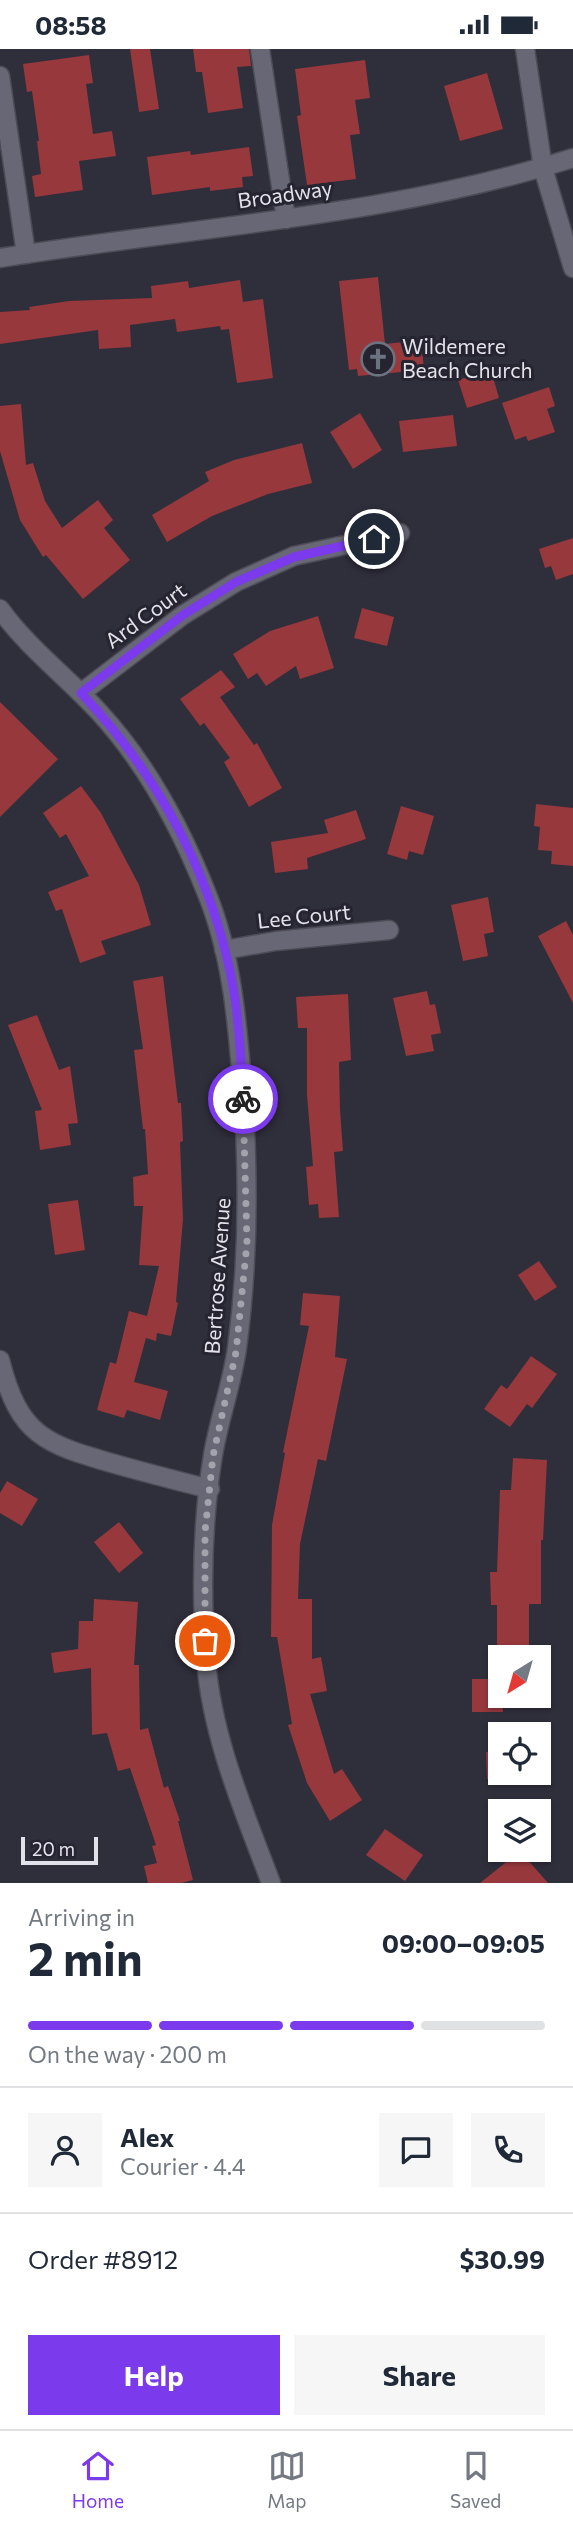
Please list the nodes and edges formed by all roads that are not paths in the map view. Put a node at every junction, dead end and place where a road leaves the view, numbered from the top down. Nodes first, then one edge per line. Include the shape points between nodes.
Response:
1 (260, 49) edge
2 (526, 49) edge
3 (0, 76) edge
4 (573, 158) edge
5 (543, 168) junction
6 (286, 219) junction
7 (26, 254) junction
8 (0, 258) edge
9 (573, 268) edge
10 (401, 533) dead end
11 (0, 609) edge
12 (81, 693) junction
13 (389, 930) dead end
14 (224, 950) junction
15 (0, 1360) edge
16 (210, 1489) junction
17 (271, 1883) edge

1 - 6 street
2 - 5 street
3 - 7 street
4 - 5 street, Broadway
5 - 6 street, Broadway via 400,201
5 - 9 street
6 - 7 street, Broadway
7 - 8 street, Broadway
10 - 12 street, Ard Court via 294,557 236,582 183,615
11 - 12 street, Bertrose Avenue via 25,640
12 - 14 street, Bertrose Avenue via 117,733 175,821 209,897
13 - 14 street, Lee Court
14 - 16 street, Bertrose Avenue via 239,1035 247,1243 236,1352
15 - 16 street via 20,1413 30,1427 56,1446
16 - 17 street, Bertrose Avenue via 205,1532 206,1662 228,1769

